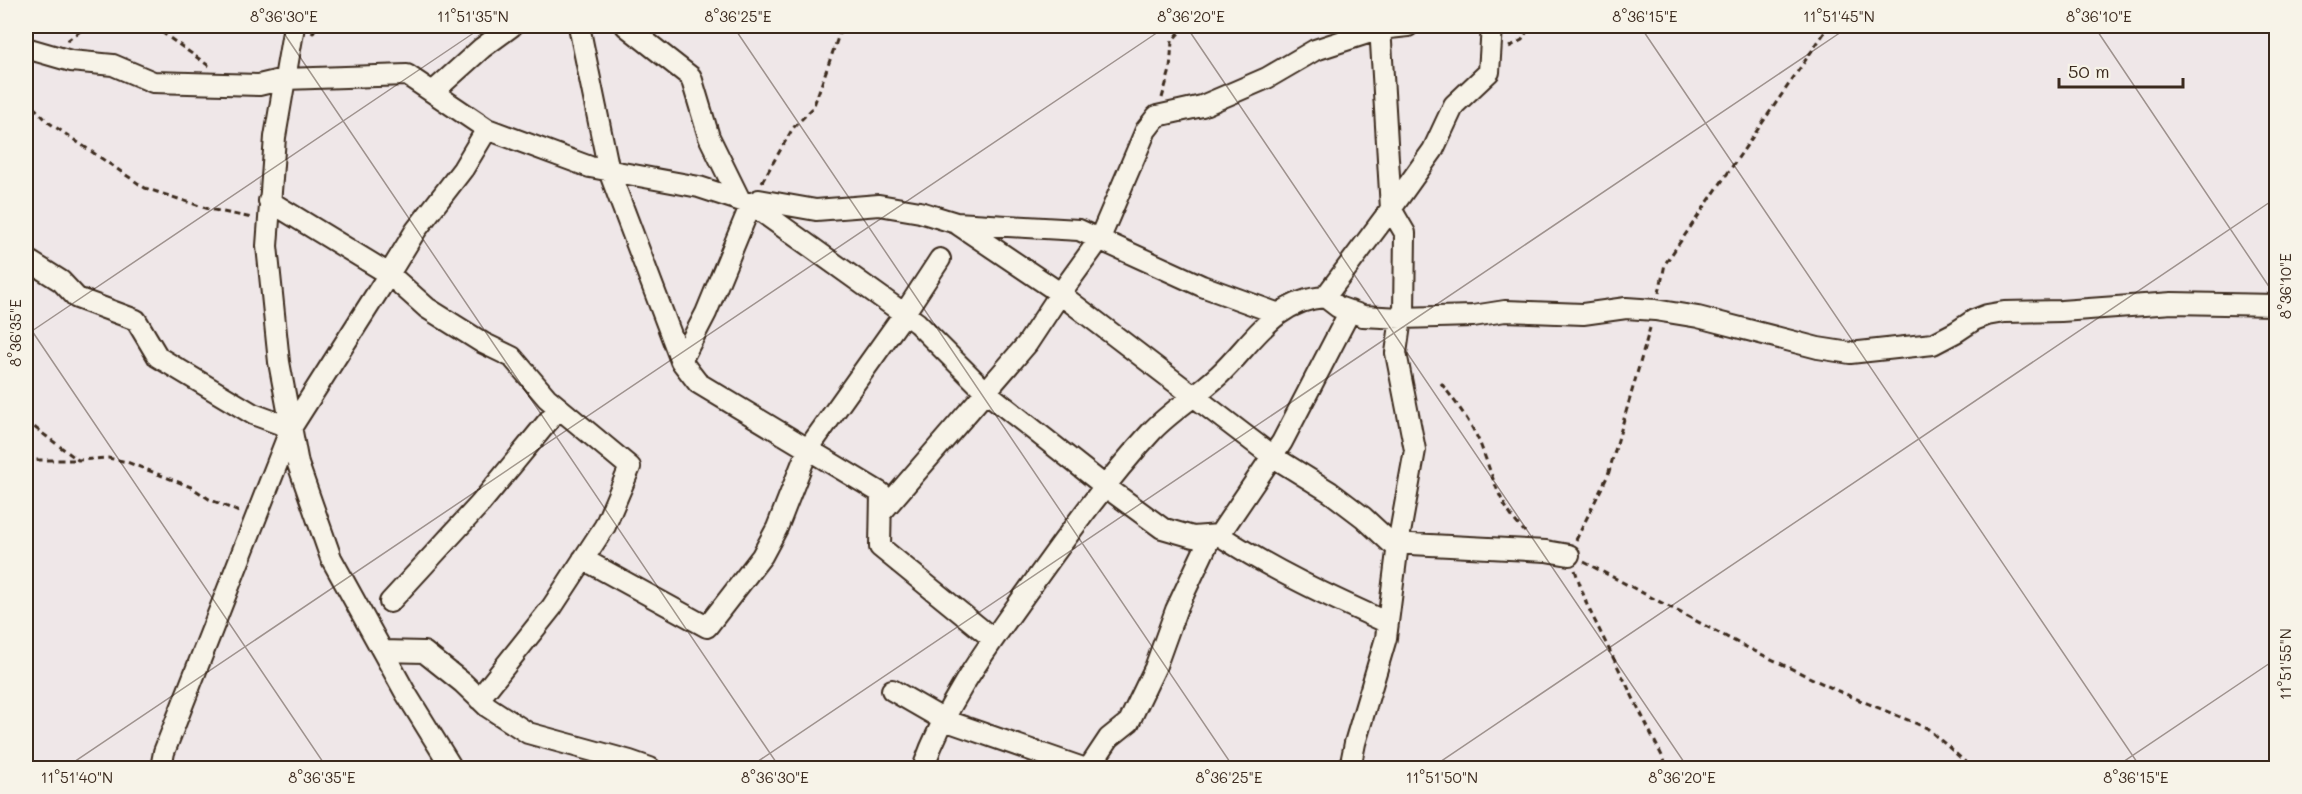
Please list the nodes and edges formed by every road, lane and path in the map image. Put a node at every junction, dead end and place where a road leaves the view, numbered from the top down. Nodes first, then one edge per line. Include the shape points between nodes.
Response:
1 (153, 26) edge
2 (316, 26) edge
3 (512, 26) edge
4 (579, 26) edge
5 (626, 26) edge
6 (842, 26) edge
7 (1185, 26) edge
8 (1408, 26) edge
9 (1492, 26) edge
10 (1530, 26) edge
11 (1829, 26) edge
12 (1380, 27) edge
13 (303, 30) edge
14 (26, 48) edge
15 (1489, 58) junction
16 (284, 79) junction
17 (210, 84) junction
18 (433, 92) junction
19 (26, 99) edge
20 (1157, 116) junction
21 (487, 129) junction
22 (609, 171) junction
23 (269, 201) junction
24 (746, 202) junction
25 (1391, 209) junction
26 (268, 222) junction
27 (956, 223) junction
28 (1099, 240) junction
29 (26, 258) edge
30 (940, 259) dead end
31 (389, 274) junction
32 (1060, 294) junction
33 (1325, 297) junction
34 (2277, 305) edge
35 (1655, 310) junction
36 (1350, 311) junction
37 (904, 314) junction
38 (1280, 314) junction
39 (1401, 318) junction
40 (681, 361) junction
41 (1441, 383) dead end
42 (986, 392) junction
43 (1194, 396) junction
44 (559, 408) junction
45 (26, 421) edge
46 (291, 428) junction
47 (808, 449) junction
48 (1272, 456) junction
49 (26, 460) edge
50 (78, 460) junction
51 (1106, 487) junction
52 (881, 513) junction
53 (256, 518) junction
54 (1215, 536) junction
55 (1398, 544) junction
56 (1546, 551) junction
57 (1569, 555) junction
58 (584, 559) junction
59 (390, 602) dead end
60 (1388, 623) junction
61 (993, 639) junction
62 (383, 651) junction
63 (892, 690) dead end
64 (479, 699) junction
65 (944, 720) junction
66 (161, 768) edge
67 (452, 768) edge
68 (650, 768) edge
69 (923, 768) edge
70 (1083, 768) edge
71 (1089, 768) edge
72 (1350, 768) edge
73 (1668, 768) edge
74 (1972, 768) edge

1 - 17 path via 213,69
2 - 13 path
3 - 18 street
4 - 22 street
5 - 24 street via 691,77 709,137
6 - 24 path via 813,108 793,128
7 - 20 path via 1172,41 1170,70
8 - 12 street
9 - 15 street
10 - 15 path via 1522,40
11 - 35 path via 1665,264
12 - 20 street via 1315,50 1266,78 1202,106
12 - 25 street
13 - 16 street
14 - 17 street via 71,61 113,65 153,81
15 - 25 street via 1489,72 1454,105 1433,150
16 - 17 street via 259,86
16 - 18 street via 407,75
16 - 23 street
18 - 21 street
19 - 26 path via 48,122 145,188 209,209
20 - 28 street via 1146,130
21 - 22 street
21 - 31 street
22 - 24 street via 699,187
22 - 40 street
23 - 26 street
23 - 31 street
24 - 27 street via 759,200 816,210 879,205
24 - 37 street
24 - 40 street via 706,313
25 - 33 street
25 - 39 street via 1405,233
26 - 46 street via 279,362
27 - 28 street via 1079,230
27 - 32 street
28 - 32 street
28 - 38 street via 1202,286
29 - 46 street via 61,281 76,298 136,320 158,357 253,414
30 - 37 street
31 - 44 street via 427,308 512,357
31 - 46 street
32 - 42 street via 1028,344
32 - 43 street
33 - 36 street
33 - 38 street via 1296,304
34 - 35 street via 2172,303 2004,312 1974,320 1933,344 1850,353
35 - 39 street via 1626,308 1583,314 1505,311
35 - 57 path via 1608,475
36 - 39 street via 1363,316
36 - 48 street
37 - 42 street
37 - 47 street
38 - 43 street via 1263,325 1219,375
39 - 55 street via 1396,353 1415,450
40 - 47 street via 698,383
41 - 56 path via 1480,444 1492,482 1513,521
42 - 51 street
42 - 52 street
43 - 48 street
43 - 51 street via 1154,429
44 - 58 street via 630,467 605,526
44 - 59 street via 480,504
45 - 50 path
46 - 53 street
46 - 62 street via 298,464 331,558
47 - 52 street via 881,493
47 - 58 street via 762,556 707,627
48 - 54 street
48 - 55 street via 1330,492 1391,543
49 - 50 path
50 - 53 path via 108,458 128,462
51 - 54 street via 1162,528 1193,537
51 - 61 street
52 - 61 street via 880,547
53 - 66 street
54 - 60 street via 1319,592
54 - 71 street via 1176,610 1155,668 1129,722 1109,738
55 - 56 street
55 - 60 street
56 - 57 street
57 - 73 path via 1587,605
57 - 74 path via 1838,692 1927,728
58 - 64 street via 552,607
60 - 72 street
61 - 65 street
62 - 64 street via 424,652
62 - 67 street
63 - 65 street
64 - 68 street via 528,733
65 - 69 street
65 - 70 street

